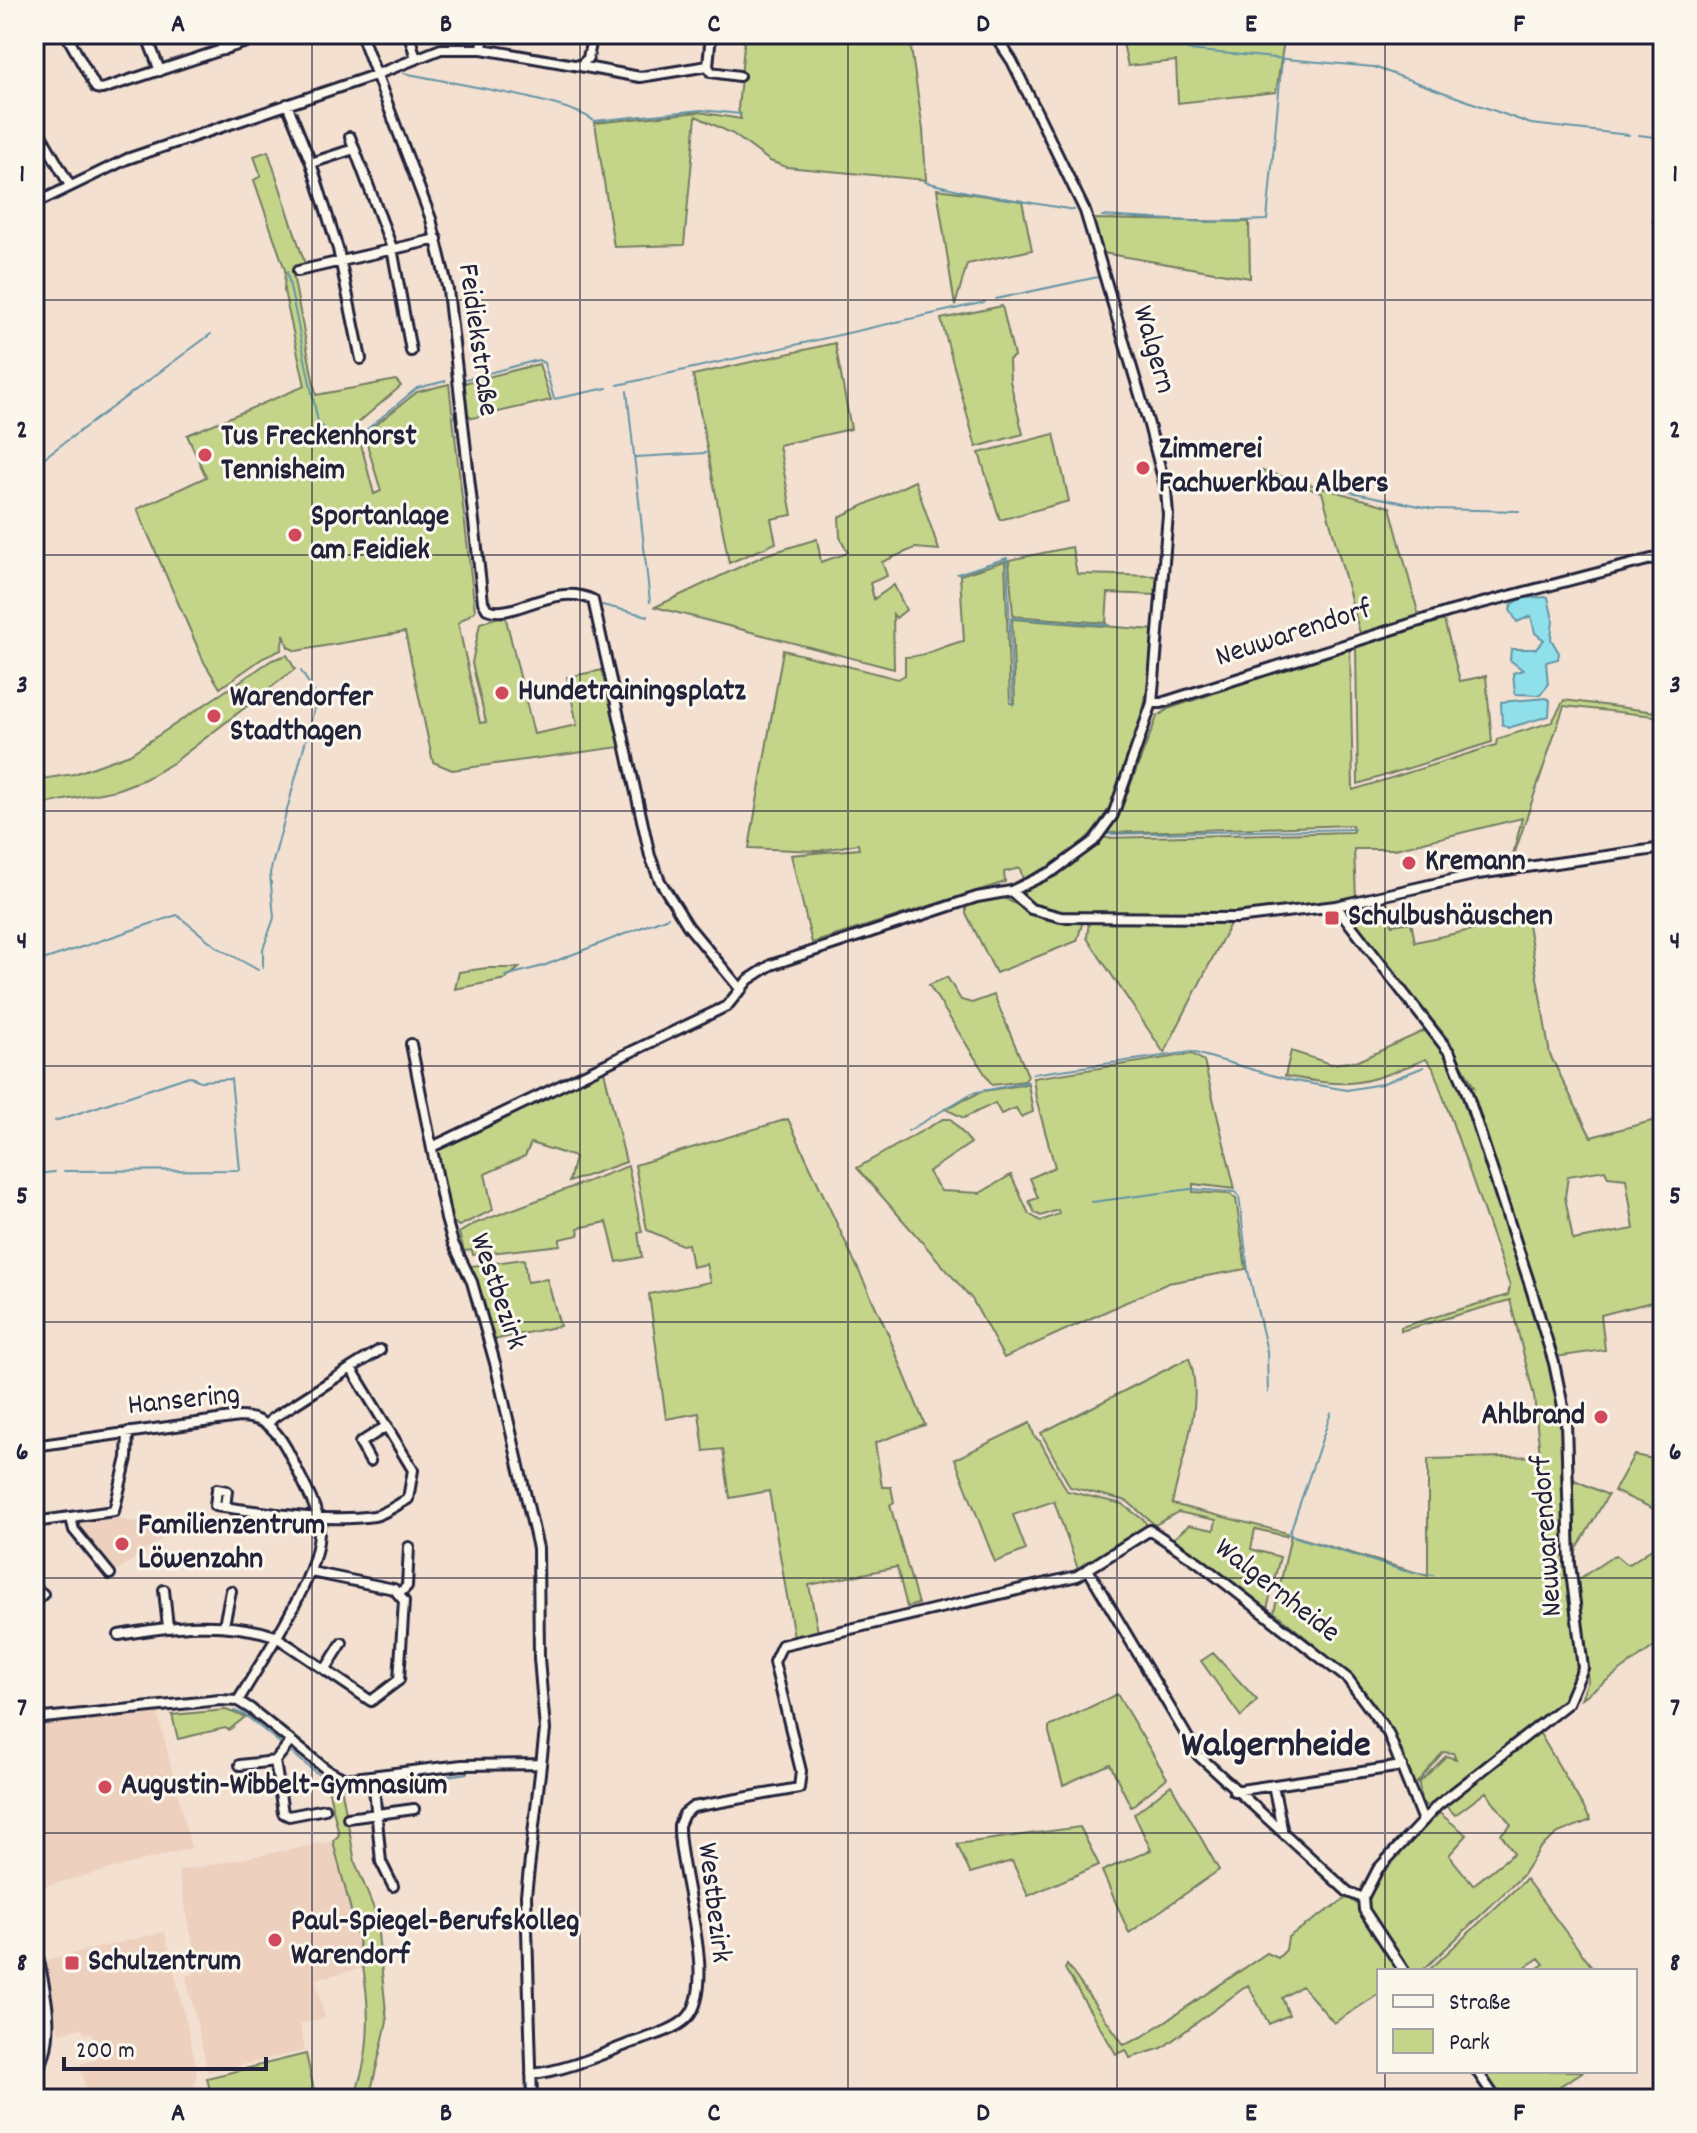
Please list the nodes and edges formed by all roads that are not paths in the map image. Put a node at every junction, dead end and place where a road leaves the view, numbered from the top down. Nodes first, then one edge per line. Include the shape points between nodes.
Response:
1 (66, 34) edge
2 (146, 34) edge
3 (218, 34) edge
4 (271, 34) edge
5 (361, 34) edge
6 (409, 34) edge
7 (484, 34) edge
8 (593, 34) edge
9 (711, 34) edge
10 (994, 34) edge
11 (482, 49) junction
12 (224, 50) junction
13 (416, 59) junction
14 (580, 66) junction
15 (708, 66) junction
16 (160, 71) junction
17 (375, 75) junction
18 (739, 76) dead end
19 (287, 104) junction
20 (34, 123) edge
21 (350, 137) dead end
22 (354, 149) junction
23 (311, 163) junction
24 (69, 184) junction
25 (34, 204) edge
26 (437, 239) junction
27 (392, 248) junction
28 (340, 261) junction
29 (298, 271) dead end
30 (411, 351) dead end
31 (361, 359) dead end
32 (1663, 556) edge
33 (1152, 703) junction
34 (1663, 848) edge
35 (1011, 891) junction
36 (1336, 906) junction
37 (741, 990) junction
38 (411, 1044) dead end
39 (434, 1146) junction
40 (380, 1350) dead end
41 (351, 1368) junction
42 (268, 1424) junction
43 (387, 1426) junction
44 (128, 1432) junction
45 (34, 1446) edge
46 (370, 1461) dead end
47 (225, 1507) dead end
48 (318, 1516) junction
49 (71, 1518) junction
50 (34, 1522) edge
51 (409, 1547) dead end
52 (1089, 1571) junction
53 (311, 1572) junction
54 (110, 1574) dead end
55 (1077, 1576) joint
56 (34, 1587) edge
57 (164, 1590) dead end
58 (231, 1591) dead end
59 (400, 1593) junction
60 (34, 1602) edge
61 (224, 1625) junction
62 (168, 1627) junction
63 (119, 1635) dead end
64 (275, 1636) junction
65 (342, 1643) dead end
66 (325, 1670) junction
67 (238, 1701) junction
68 (34, 1719) edge
69 (291, 1741) junction
70 (275, 1761) junction
71 (541, 1764) junction
72 (240, 1765) dead end
73 (1402, 1766) junction
74 (373, 1777) junction
75 (1273, 1785) junction
76 (1234, 1791) junction
77 (325, 1809) dead end
78 (414, 1809) dead end
79 (376, 1814) junction
80 (348, 1818) dead end
81 (1423, 1821) junction
82 (1282, 1829) junction
83 (393, 1886) dead end
84 (1363, 1898) junction
85 (34, 1938) edge
86 (1403, 1969) edge
87 (1478, 2073) edge
88 (531, 2074) junction
89 (34, 2076) edge
90 (532, 2099) edge
91 (1496, 2099) edge

1 - 16 street via 96,88
2 - 16 street
3 - 12 street
4 - 12 street
5 - 17 street, Feidiekstraße
6 - 13 street
7 - 11 street
8 - 14 street via 588,58
9 - 15 street
10 - 33 street, Walgern via 1085,211 1166,490
11 - 13 street via 441,49
11 - 14 street
12 - 16 street
13 - 17 street
14 - 15 street via 640,77
15 - 18 street via 711,72
17 - 19 street
17 - 26 street, Feidiekstraße
19 - 23 street
19 - 24 street
20 - 24 street
21 - 22 street
22 - 23 street
22 - 27 street
23 - 28 street
24 - 25 street
26 - 27 street
26 - 37 street, Feidiekstraße via 452,320 483,602 498,612 555,595 582,594 593,600 650,856 688,926
27 - 28 street
27 - 30 street
28 - 29 street
28 - 31 street
32 - 33 street, Neuwarendorf via 1448,612
33 - 35 street via 1113,815 1083,850
34 - 36 street via 1478,874
35 - 36 street via 1031,909 1061,917 1236,918
35 - 37 street via 977,897 771,965
36 - 81 street, Neuwarendorf via 1450,1053 1529,1282 1566,1421 1566,1498 1580,1681 1568,1703 1545,1725 1495,1759
37 - 39 street via 727,1006
38 - 39 street, Westbezirk via 426,1132
39 - 71 street, Westbezirk via 432,1161 446,1219 483,1318 535,1529 545,1730
40 - 41 street
41 - 42 street
41 - 43 street
42 - 44 street, Hansering via 239,1417
42 - 48 street, Hansering via 282,1437
43 - 46 street via 360,1443
43 - 48 street via 413,1470 408,1499 377,1516
44 - 45 street, Hansering
44 - 49 street via 114,1511
47 - 48 street
48 - 53 street, Hansering via 319,1541
49 - 50 street
49 - 54 street via 74,1530
51 - 59 street via 407,1586
52 - 55 street, Walgernheide
52 - 73 street, Walgernheide via 1129,1541 1150,1530 1159,1533 1348,1679 1388,1733
52 - 76 street via 1198,1755
53 - 59 street
53 - 64 street, Hansering
55 - 88 street, Westbezirk via 777,1649 774,1662 799,1788 693,1807 679,1825 698,1953 693,2009 680,2023 660,2032
56 - 60 street via 43,1594
57 - 62 street
58 - 61 street
59 - 66 street via 404,1601 399,1680 371,1701
61 - 62 street
61 - 64 street
62 - 63 street
64 - 66 street
64 - 67 street, Hansering
65 - 66 street
67 - 68 street via 202,1700
67 - 69 street
69 - 70 street
69 - 74 street via 345,1779
70 - 72 street
70 - 77 street via 283,1813
71 - 74 street via 462,1765
71 - 88 street, Westbezirk via 526,1895
73 - 75 street
73 - 81 street, Walgernheide
74 - 79 street
75 - 76 street
75 - 82 street
76 - 82 street
78 - 79 street
79 - 80 street
79 - 83 street via 381,1862
81 - 84 street, Neuwarendorf via 1378,1869
82 - 84 street via 1348,1892
84 - 86 street via 1374,1929
85 - 89 street via 48,2044
87 - 91 street
88 - 90 street, Westbezirk

